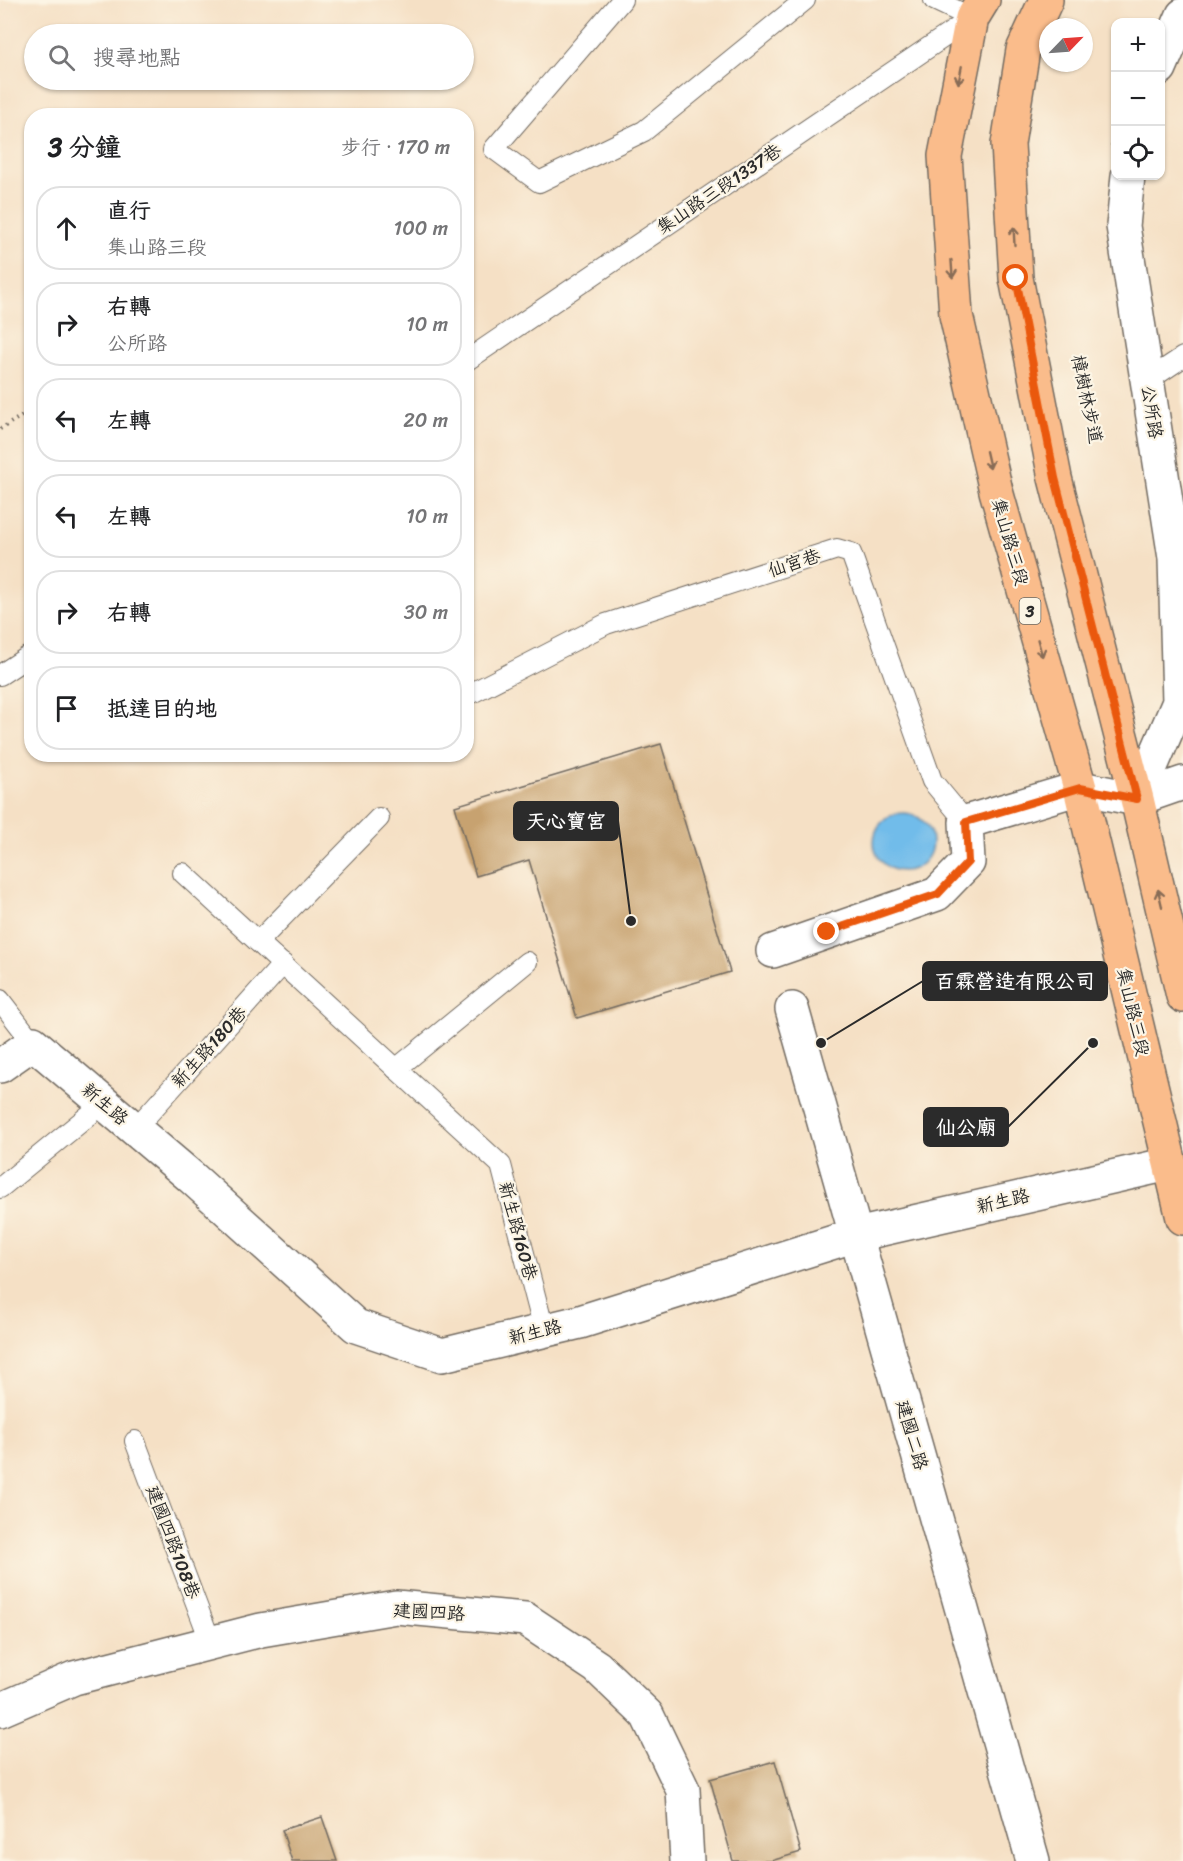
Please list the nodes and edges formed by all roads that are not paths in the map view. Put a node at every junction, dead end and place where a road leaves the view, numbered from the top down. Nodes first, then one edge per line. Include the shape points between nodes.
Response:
1 (622, 0) edge
2 (806, 0) edge
3 (934, 0) edge
4 (1046, 0) edge
5 (977, 9) edge
6 (1183, 15) edge
7 (1165, 58) edge
8 (1128, 180) edge
9 (474, 355) edge
10 (1183, 357) edge
11 (1147, 381) junction
12 (24, 659) edge
13 (0, 675) edge
14 (474, 692) edge
15 (1183, 783) edge
16 (1080, 788) junction
17 (1137, 799) junction
18 (379, 818) dead end
19 (966, 822) junction
20 (183, 873) dead end
21 (258, 942) junction
22 (773, 951) dead end
23 (527, 962) dead end
24 (283, 964) junction
25 (1183, 996) edge
26 (0, 1000) edge
27 (792, 1009) dead end
28 (33, 1043) junction
29 (0, 1066) edge
30 (396, 1068) junction
31 (104, 1103) junction
32 (135, 1129) junction
33 (1169, 1164) junction
34 (0, 1188) edge
35 (1183, 1218) edge
36 (856, 1235) junction
37 (544, 1330) junction
38 (135, 1442) dead end
39 (211, 1643) junction
40 (1, 1708) edge
41 (687, 1861) edge
42 (1033, 1861) edge

1 - 2 lane via 494,149 539,182 644,131
3 - 5 lane
17 -> 4 main road via 1055,478 1016,278 1008,144 1023,50
5 - 9 lane, 集山路三段1337巷
5 -> 16 main road, 集山路三段 / 3 via 945,156 956,315 996,491
6 - 7 street
8 - 11 street, 公所路 via 1123,226
10 - 11 lane
11 - 17 street, 公所路 via 1175,558 1179,702
12 - 13 lane
14 - 19 lane, 仙宮巷 via 606,624 837,549 851,553 932,781
15 - 17 street
16 - 17 street
16 - 19 street
16 - 33 main road, 集山路三段 / 3
25 -> 17 main road
18 - 21 lane
19 - 22 street via 968,862 938,894
20 - 21 lane, 新生路160巷
21 - 24 lane, 新生路160巷
23 - 30 lane
24 - 30 lane, 新生路160巷
24 - 32 lane, 新生路180巷
26 - 28 lane
27 - 36 street, 建國二路
28 - 29 street
28 - 31 street, 新生路
30 - 37 lane, 新生路160巷 via 501,1165
31 - 32 street, 新生路
31 - 34 lane
32 - 37 street, 新生路 via 356,1326 442,1355
33 - 35 main road, 集山路三段 / 3
33 - 36 street, 新生路
36 - 37 street, 新生路
36 - 42 street, 建國二路
38 - 39 lane, 建國四路108巷
39 - 40 street, 建國四路 via 74,1678
39 - 41 street, 建國四路 via 261,1630 396,1607 525,1619 597,1667 647,1715 682,1790

